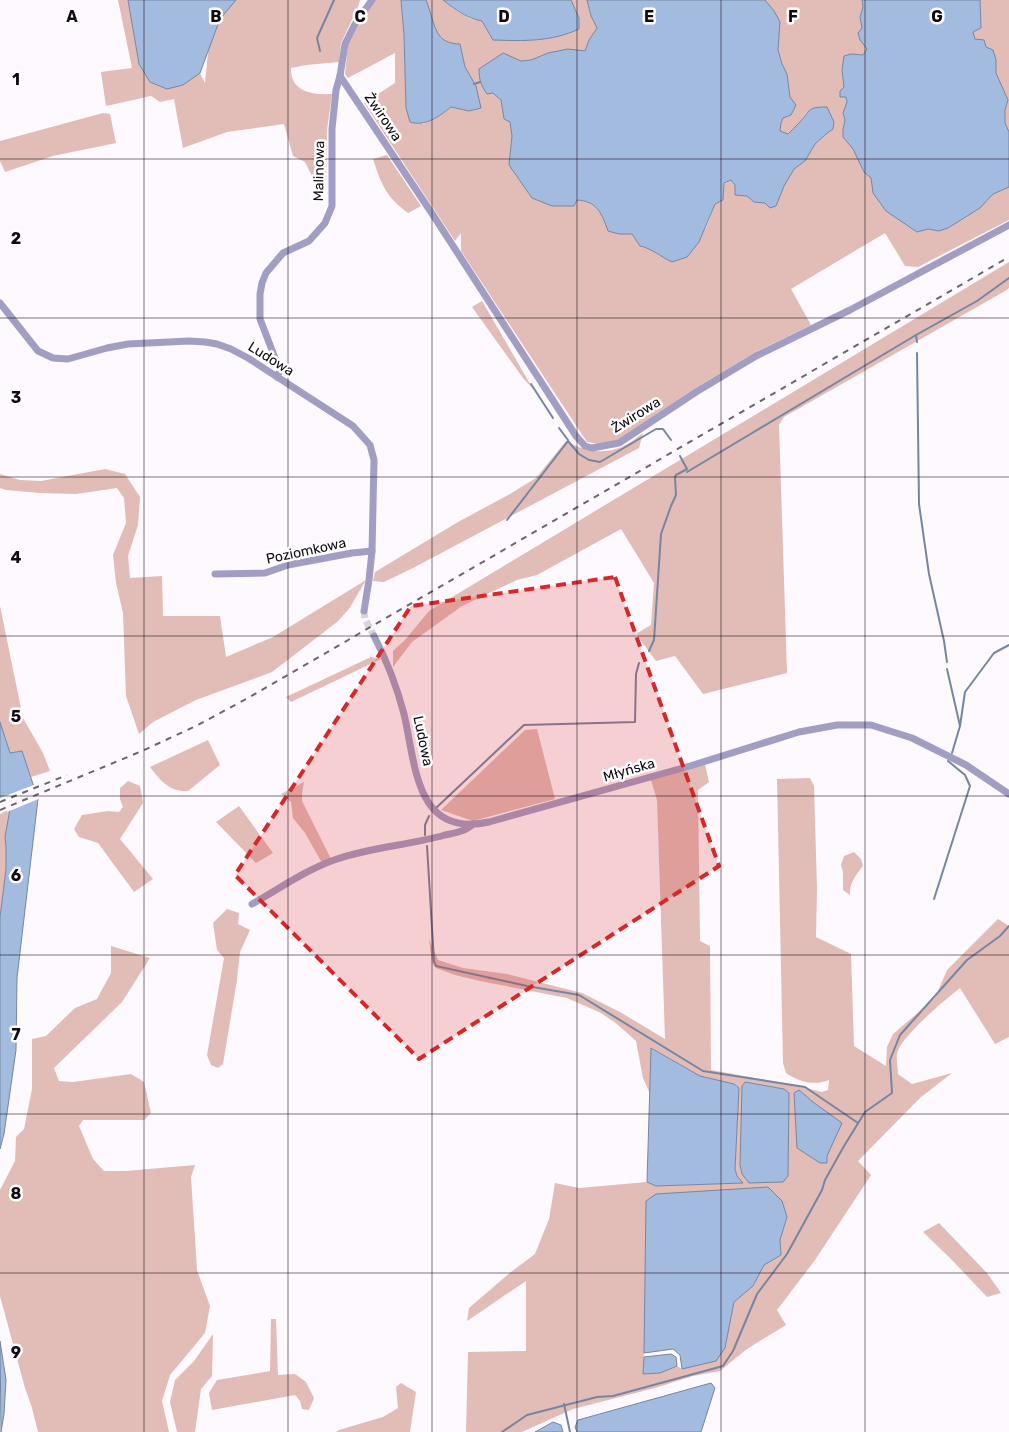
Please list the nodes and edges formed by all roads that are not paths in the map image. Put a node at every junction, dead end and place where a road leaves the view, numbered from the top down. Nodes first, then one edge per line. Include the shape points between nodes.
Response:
1 (372, 0) edge
2 (340, 76) junction
3 (1009, 225) edge
4 (0, 303) edge
5 (277, 377) junction
6 (372, 551) junction
7 (215, 574) dead end
8 (364, 611) tunnel mouth
9 (374, 636) tunnel mouth
10 (1009, 794) edge
11 (473, 824) junction
12 (252, 904) dead end

1 - 2 street, Malinowa via 345,44
2 - 3 street, Żwirowa via 576,436 585,446 592,448 620,443 756,356
2 - 5 street, Malinowa via 332,129 332,206 325,223 309,240 283,253 266,273 260,294 260,319 280,371
4 - 5 street, Ludowa via 38,351 53,358 68,359 128,344 198,341 232,349
5 - 6 street, Ludowa via 346,421 370,445 375,478
6 - 7 street, Poziomkowa via 288,565 265,573
6 - 8 street, Ludowa
9 - 11 street, Ludowa via 400,699 419,783 428,803 442,817
10 - 11 street, Młyńska via 966,765 912,738 871,725 837,725 799,732 690,766
11 - 12 street, Młyńska via 468,829 432,839 336,860

